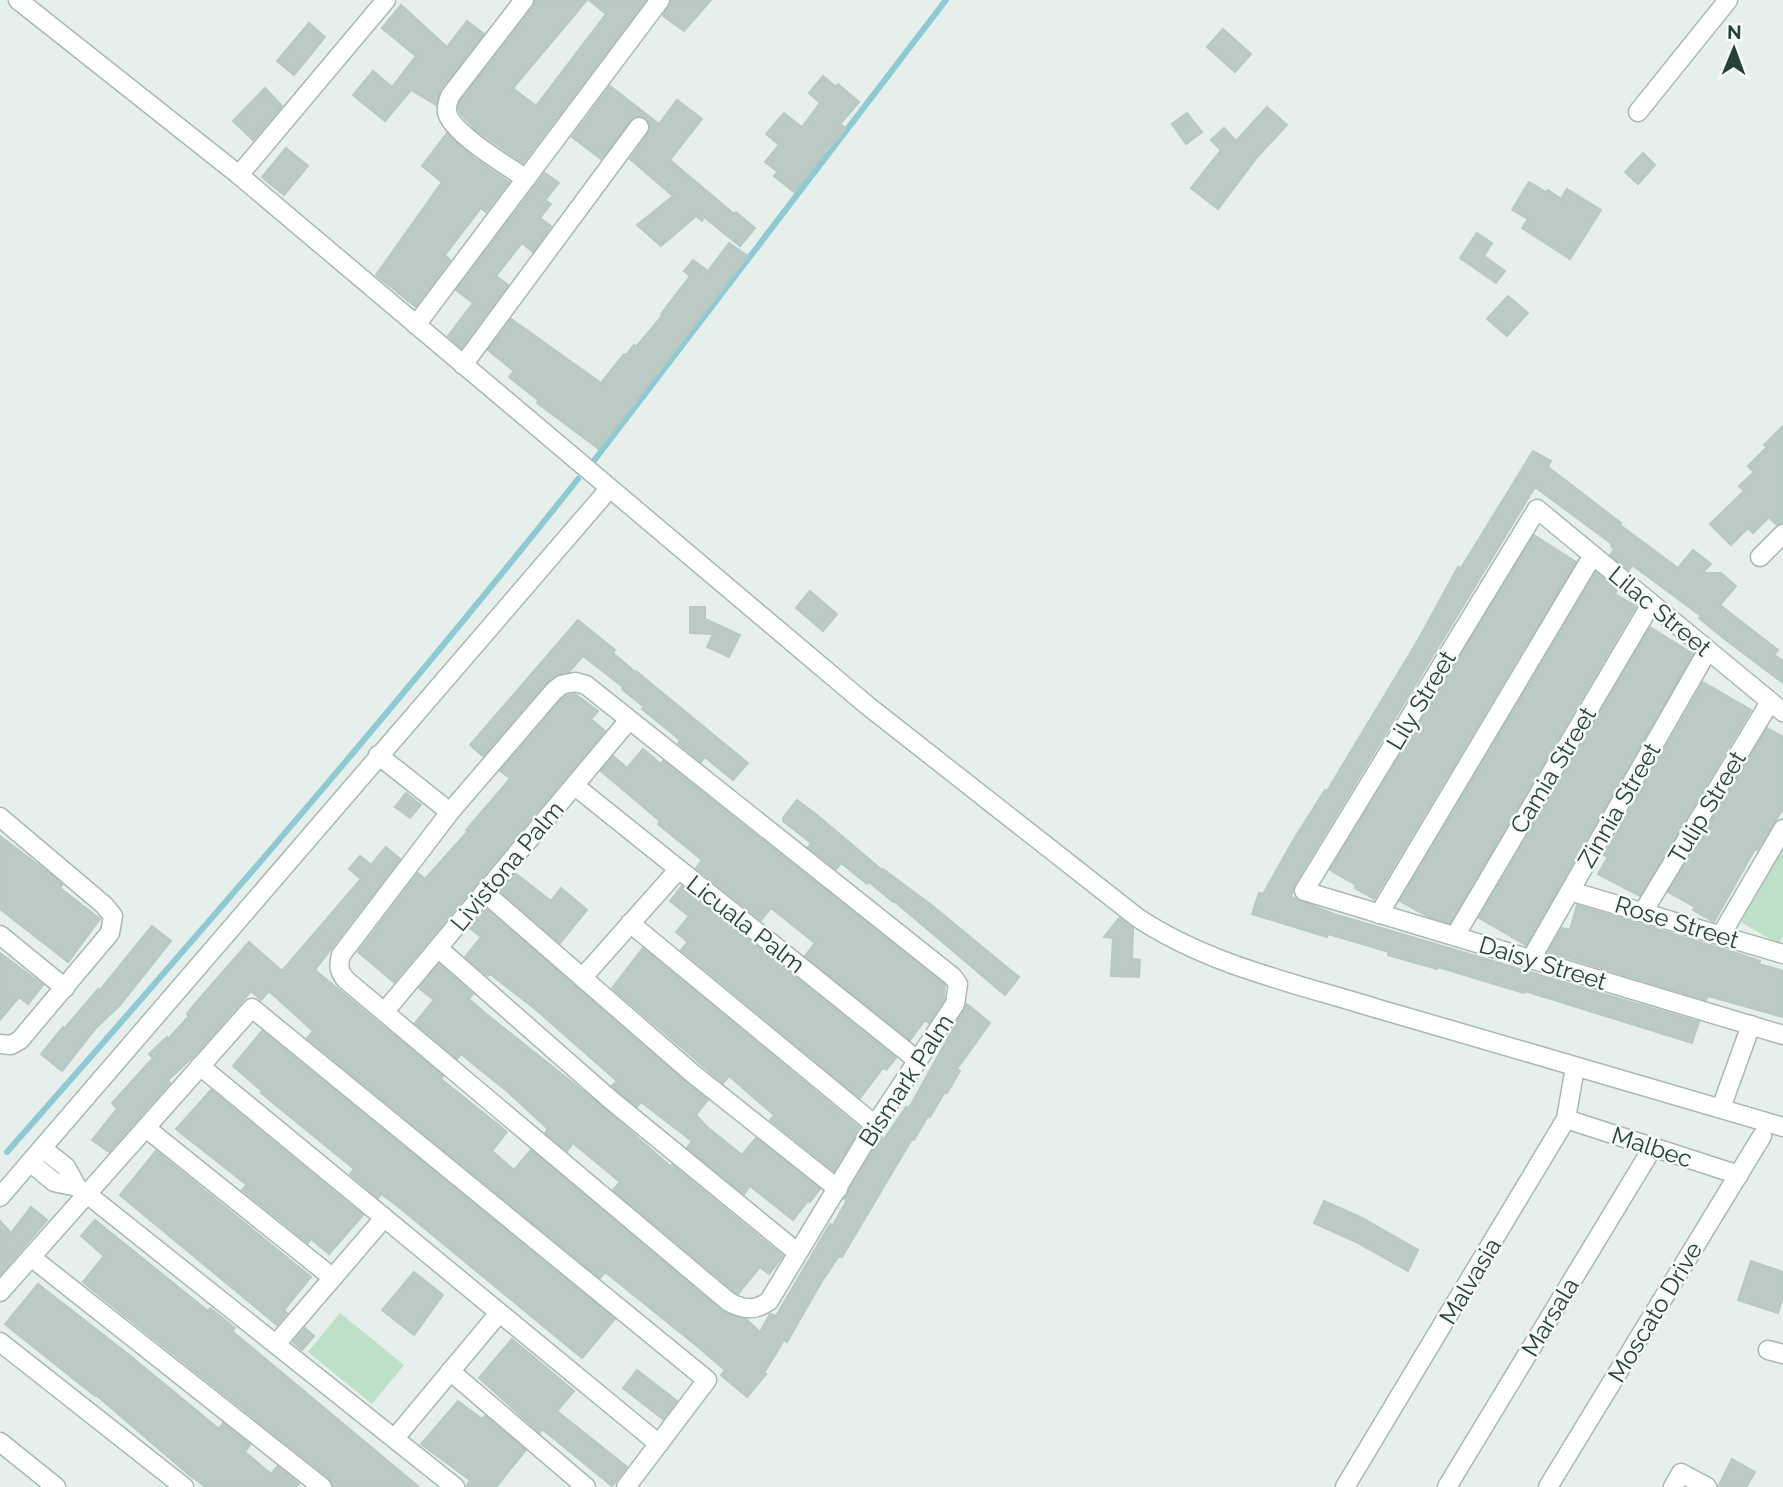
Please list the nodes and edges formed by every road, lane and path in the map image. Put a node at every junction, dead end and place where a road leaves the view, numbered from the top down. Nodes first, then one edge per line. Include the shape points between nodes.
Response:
1 (18, 0) edge
2 (386, 0) edge
3 (524, 0) edge
4 (660, 0) edge
5 (1728, 0) edge
6 (1638, 112) dead end
7 (639, 127) dead end
8 (239, 174) junction
9 (526, 179) junction
10 (416, 325) junction
11 (463, 365) junction
12 (609, 489) junction
13 (1537, 509) joint
14 (1783, 534) edge
15 (1593, 555) junction
16 (1760, 557) dead end
17 (1651, 604) junction
18 (1708, 650) junction
19 (1776, 707) edge
20 (629, 720) junction
21 (378, 755) junction
22 (575, 786) junction
23 (450, 812) junction
24 (0, 817) edge
25 (1783, 830) edge
26 (677, 870) junction
27 (1304, 891) joint
28 (1570, 891) junction
29 (484, 892) junction
30 (1643, 912) junction
31 (1379, 914) junction
32 (631, 923) junction
33 (0, 935) edge
34 (1721, 935) junction
35 (1455, 936) junction
36 (438, 948) junction
37 (1783, 954) edge
38 (1531, 960) junction
39 (583, 977) junction
40 (65, 988) junction
41 (386, 1012) junction
42 (1751, 1025) junction
43 (1783, 1035) edge
44 (0, 1044) edge
45 (917, 1060) junction
46 (200, 1066) junction
47 (1575, 1067) junction
48 (1721, 1108) junction
49 (1566, 1119) junction
50 (875, 1125) junction
51 (1783, 1127) edge
52 (146, 1128) junction
53 (1762, 1136) dead end
54 (1653, 1147) junction
55 (42, 1148) junction
56 (30, 1162) junction
57 (1739, 1175) junction
58 (838, 1189) junction
59 (82, 1191) junction
60 (0, 1197) edge
61 (384, 1218) junction
62 (798, 1253) junction
63 (32, 1256) junction
64 (333, 1278) junction
65 (0, 1292) edge
66 (499, 1313) junction
67 (0, 1342) edge
68 (276, 1344) junction
69 (450, 1371) junction
70 (395, 1438) junction
71 (0, 1442) edge
72 (659, 1444) junction
73 (56, 1487) edge
74 (184, 1487) edge
75 (322, 1487) edge
76 (455, 1487) edge
77 (586, 1487) edge
78 (626, 1487) edge
79 (1345, 1487) edge
80 (1447, 1487) edge
81 (1548, 1487) edge
82 (1672, 1487) edge
83 (1707, 1487) edge

1 - 8 street
2 - 8 street
3 - 9 street via 446,105 460,131
4 - 9 street
5 - 6 street
7 - 11 street
8 - 10 street
9 - 10 street
10 - 11 street
11 - 12 street
12 - 21 street
12 - 47 street via 868,706 1161,933 1255,972
13 - 15 street, Lilac Street
13 - 27 street, Lily Street
14 - 16 street
15 - 17 street, Lilac Street
15 - 31 street
17 - 18 street, Lilac Street
17 - 35 street, Camia Street
18 - 19 street, Lilac Street
18 - 28 street, Zinnia Street
19 - 30 street, Tulip Street
20 - 22 street, Livistona Palm
20 - 23 street, Bismark Palm via 586,685 561,685
20 - 45 street, Bismark Palm via 953,977 958,984 955,1004
21 - 23 street
21 - 55 street
22 - 26 street, Licuala Palm
22 - 29 street, Livistona Palm
23 - 41 street, Bismark Palm via 341,955 340,973 346,981
24 - 40 street via 113,916 110,933
25 - 34 street
26 - 32 street
26 - 45 street, Licuala Palm
27 - 31 street, Daisy Street
28 - 30 street, Rose Street
28 - 38 street, Zinnia Street
29 - 36 street, Livistona Palm
29 - 39 street
30 - 34 street, Rose Street
31 - 35 street, Daisy Street
32 - 39 street
32 - 50 street
33 - 40 street
34 - 37 street, Rose Street
35 - 38 street, Daisy Street
36 - 41 street, Livistona Palm
36 - 62 street via 611,1100
38 - 42 street, Daisy Street
39 - 58 street via 692,1073
40 - 44 street via 20,1040
41 - 62 street, Bismark Palm via 729,1302 753,1309 769,1301
42 - 43 street, Daisy Street
42 - 48 street
45 - 50 street, Bismark Palm
46 - 52 street
46 - 61 street
46 - 72 street via 252,1009 707,1380
47 - 48 street
47 - 49 street, Malvasia
48 - 51 street
49 - 54 street, Malbec
49 - 79 street, Malvasia
50 - 58 street, Bismark Palm
52 - 59 street
52 - 64 street
53 - 57 street, Moscato Drive
54 - 57 street, Malbec
54 - 80 street, Marsala
55 - 56 street
55 - 59 street via 66,1167
56 - 59 street via 54,1182
56 - 60 street
57 - 81 street, Moscato Drive
58 - 62 street, Bismark Palm
59 - 63 street
59 - 68 street
61 - 64 street
61 - 66 street
63 - 65 street
63 - 75 street
64 - 68 street
66 - 69 street
66 - 72 street
67 - 74 street
68 - 70 street
69 - 70 street
69 - 77 street
70 - 76 street
71 - 73 street
72 - 78 street
82 - 83 street via 1681,1473

